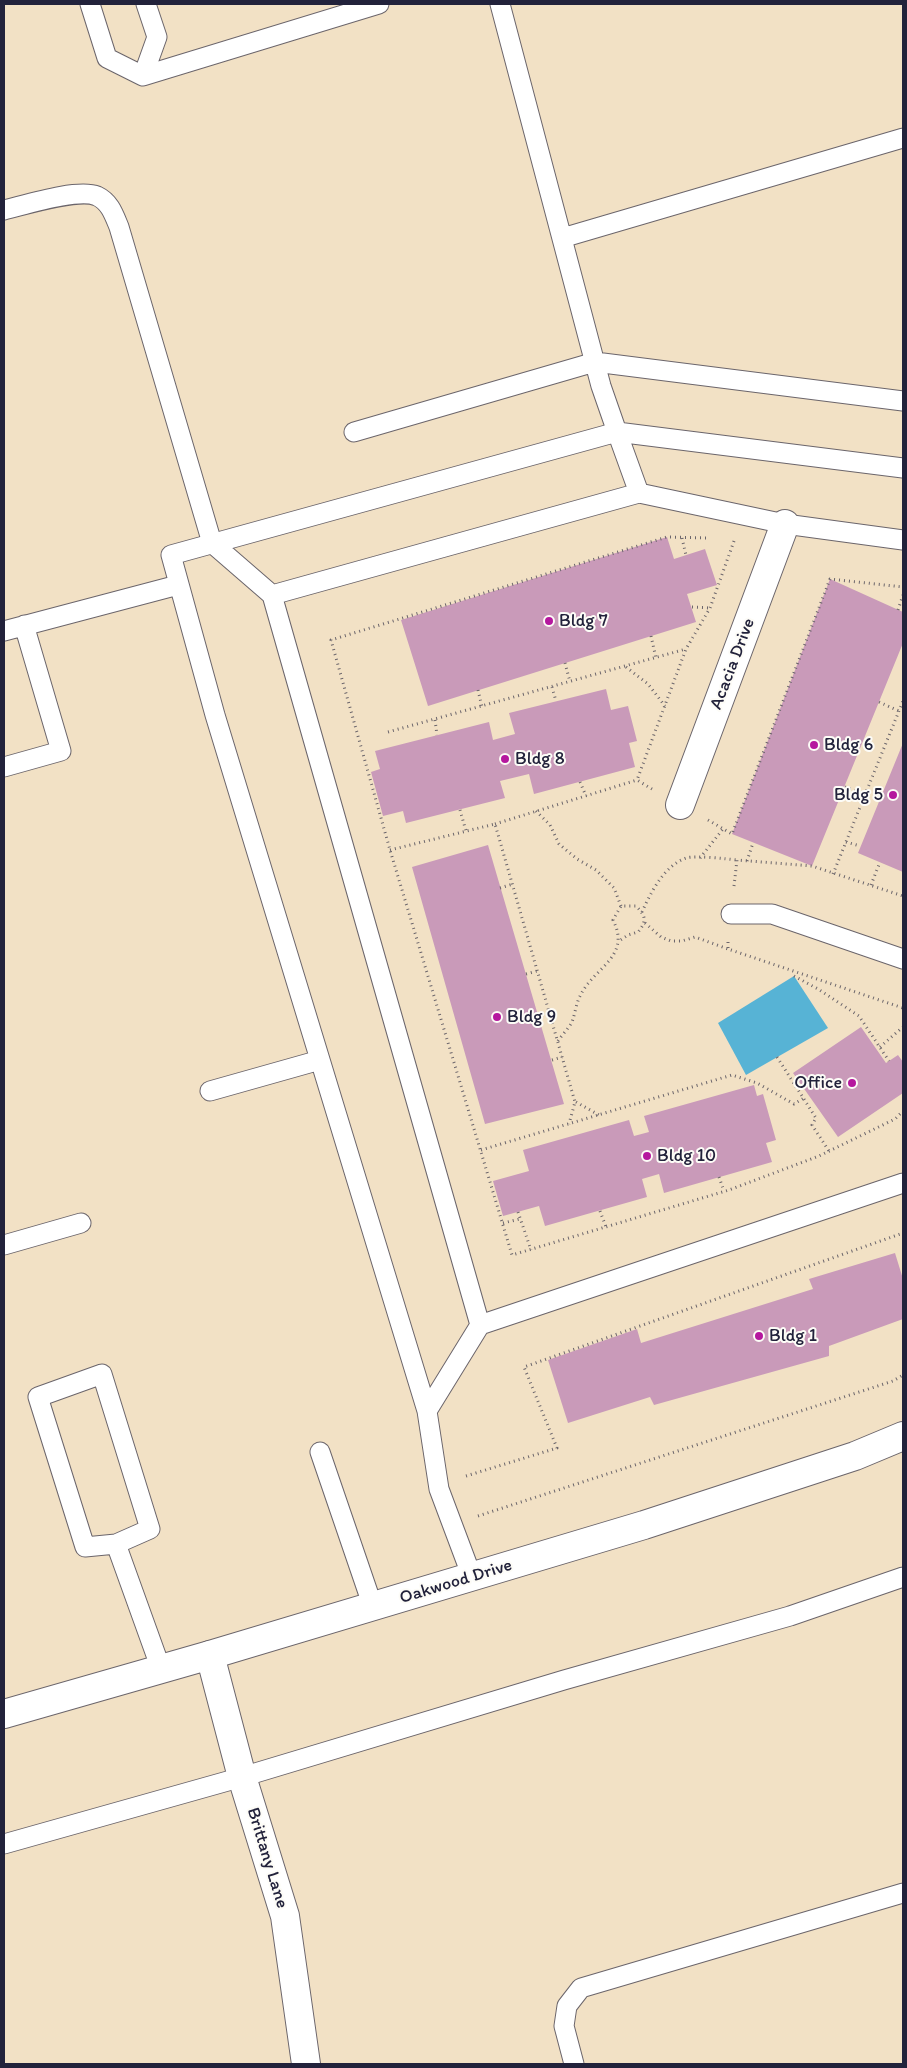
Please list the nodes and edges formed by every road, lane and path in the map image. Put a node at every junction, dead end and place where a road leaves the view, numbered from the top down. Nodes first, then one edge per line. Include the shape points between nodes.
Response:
1 (90, 4) edge
2 (146, 4) edge
3 (379, 4) edge
4 (500, 4) edge
5 (143, 76) junction
6 (903, 138) edge
7 (4, 210) edge
8 (562, 238) junction
9 (595, 362) junction
10 (903, 401) edge
11 (354, 432) dead end
12 (617, 432) junction
13 (903, 468) edge
14 (639, 494) junction
15 (785, 524) junction
16 (682, 538) junction
17 (708, 538) dead end
18 (726, 538) dead end
19 (903, 540) edge
20 (212, 543) junction
21 (686, 555) dead end
22 (178, 585) junction
23 (903, 587) edge
24 (903, 595) edge
25 (272, 596) junction
26 (692, 607) dead end
27 (710, 608) junction
28 (898, 610) dead end
29 (24, 625) junction
30 (4, 631) edge
31 (651, 636) dead end
32 (686, 649) junction
33 (656, 658) junction
34 (565, 663) dead end
35 (626, 667) junction
36 (570, 682) junction
37 (552, 687) junction
38 (478, 690) dead end
39 (556, 701) dead end
40 (903, 701) edge
41 (879, 702) dead end
42 (665, 706) junction
43 (482, 707) junction
44 (899, 710) junction
45 (435, 720) junction
46 (388, 732) dead end
47 (437, 735) dead end
48 (4, 767) edge
49 (637, 780) junction
50 (580, 782) dead end
51 (845, 787) dead end
52 (865, 795) junction
53 (586, 796) junction
54 (680, 805) junction
55 (460, 810) dead end
56 (536, 811) junction
57 (495, 824) junction
58 (723, 829) junction
59 (466, 831) junction
60 (846, 842) junction
61 (753, 843) dead end
62 (860, 846) dead end
63 (390, 850) junction
64 (700, 858) junction
65 (737, 860) dead end
66 (747, 860) dead end
67 (880, 862) dead end
68 (834, 874) dead end
69 (513, 884) junction
70 (871, 886) dead end
71 (500, 888) dead end
72 (621, 906) junction
73 (642, 912) junction
74 (731, 914) dead end
75 (645, 923) junction
76 (619, 941) junction
77 (728, 949) dead end
78 (903, 959) edge
79 (537, 971) junction
80 (526, 974) dead end
81 (794, 976) dead end
82 (903, 1026) edge
83 (558, 1042) junction
84 (880, 1047) junction
85 (562, 1057) junction
86 (777, 1057) dead end
87 (320, 1060) junction
88 (552, 1060) dead end
89 (889, 1061) dead end
90 (210, 1091) dead end
91 (804, 1098) junction
92 (575, 1102) junction
93 (903, 1111) edge
94 (599, 1115) junction
95 (569, 1124) junction
96 (481, 1150) junction
97 (829, 1151) junction
98 (719, 1177) dead end
99 (903, 1183) edge
100 (724, 1191) junction
101 (600, 1211) dead end
102 (518, 1212) dead end
103 (520, 1219) junction
104 (81, 1223) dead end
105 (502, 1224) junction
106 (606, 1227) junction
107 (903, 1233) edge
108 (4, 1245) edge
109 (531, 1250) junction
110 (480, 1325) junction
111 (903, 1376) edge
112 (427, 1411) junction
113 (903, 1436) edge
114 (320, 1452) dead end
115 (458, 1479) dead end
116 (470, 1519) dead end
117 (116, 1544) junction
118 (472, 1577) junction
119 (903, 1578) edge
120 (374, 1606) junction
121 (210, 1655) junction
122 (162, 1669) junction
123 (4, 1714) edge
124 (242, 1777) junction
125 (4, 1844) edge
126 (903, 1893) edge
127 (306, 2064) edge
128 (574, 2064) edge

1 - 5 lane via 107,58
2 - 5 lane via 157,37
3 - 5 lane
4 - 8 lane
6 - 8 lane
7 - 20 lane via 78,193 97,196 111,208 120,227
8 - 9 lane
9 - 10 lane
9 - 11 lane
9 - 12 lane
12 - 13 lane
12 - 14 lane
12 - 20 lane
14 - 15 lane
14 - 25 lane
15 - 19 lane
15 - 54 street, Acacia Drive
16 - 17 path
16 - 21 path
16 - 63 path via 668,537 332,640
18 - 27 path via 735,537
20 - 22 lane via 171,555
20 - 25 lane
22 - 29 lane
22 - 87 lane
23 - 58 path via 830,579 732,834
24 - 28 path
25 - 110 lane
26 - 27 path
27 - 32 path
29 - 30 lane
29 - 48 lane via 61,751
31 - 33 path
32 - 33 path
32 - 42 path
33 - 35 path
34 - 36 path
35 - 36 path
35 - 42 path via 648,684
36 - 37 path
37 - 39 path
37 - 43 path
38 - 43 path
40 - 44 path
41 - 44 path
42 - 49 path
43 - 45 path
44 - 52 path
45 - 46 path
45 - 47 path
49 - 53 path
49 - 54 path
50 - 53 path
51 - 52 path
52 - 60 path
53 - 56 path
54 - 58 path
55 - 59 path
56 - 57 path
56 - 72 path via 550,825 559,844 596,870 614,888
57 - 59 path
57 - 69 path
58 - 64 path
59 - 63 path
60 - 62 path
60 - 68 path
61 - 66 path
63 - 96 path
64 - 65 path
64 - 73 path via 687,858 667,871 654,887
67 - 70 path
69 - 71 path
69 - 79 path
72 - 73 path via 636,906
72 - 76 path via 613,920
73 - 75 path
74 - 78 lane via 772,914
75 - 76 path via 638,932
75 - 77 path via 670,941 695,937
76 - 83 path via 609,962 580,994 571,1023
79 - 80 path
79 - 83 path
81 - 84 path via 859,1016
82 - 84 path
83 - 85 path
84 - 89 path
85 - 88 path
85 - 92 path
86 - 91 path
87 - 90 lane
87 - 112 lane
91 - 94 path via 794,1104 756,1083 732,1075
91 - 97 path via 816,1118 812,1125
92 - 94 path
92 - 95 path
93 - 97 path via 895,1119
94 - 95 path
95 - 96 path
96 - 105 path
97 - 100 path
98 - 100 path
99 - 110 lane
100 - 106 path
101 - 106 path
102 - 103 path
103 - 105 path
103 - 109 path
104 - 108 lane
105 - 109 path via 512,1256
106 - 109 path
107 - 115 path via 524,1367 557,1448
110 - 112 lane
111 - 116 path
112 - 118 lane via 439,1489
113 - 118 street, Oakwood Drive via 855,1456 745,1492
114 - 120 lane
117 - 117 lane via 150,1530 102,1374 38,1397 85,1547
117 - 122 lane
118 - 120 street, Oakwood Drive
119 - 124 lane via 790,1616
120 - 121 street, Oakwood Drive
121 - 122 street, Oakwood Drive
121 - 124 street, Brittany Lane
122 - 123 street, Oakwood Drive
124 - 125 lane
124 - 127 street, Brittany Lane via 285,1916
126 - 128 lane via 581,1988 567,2006 564,2026

